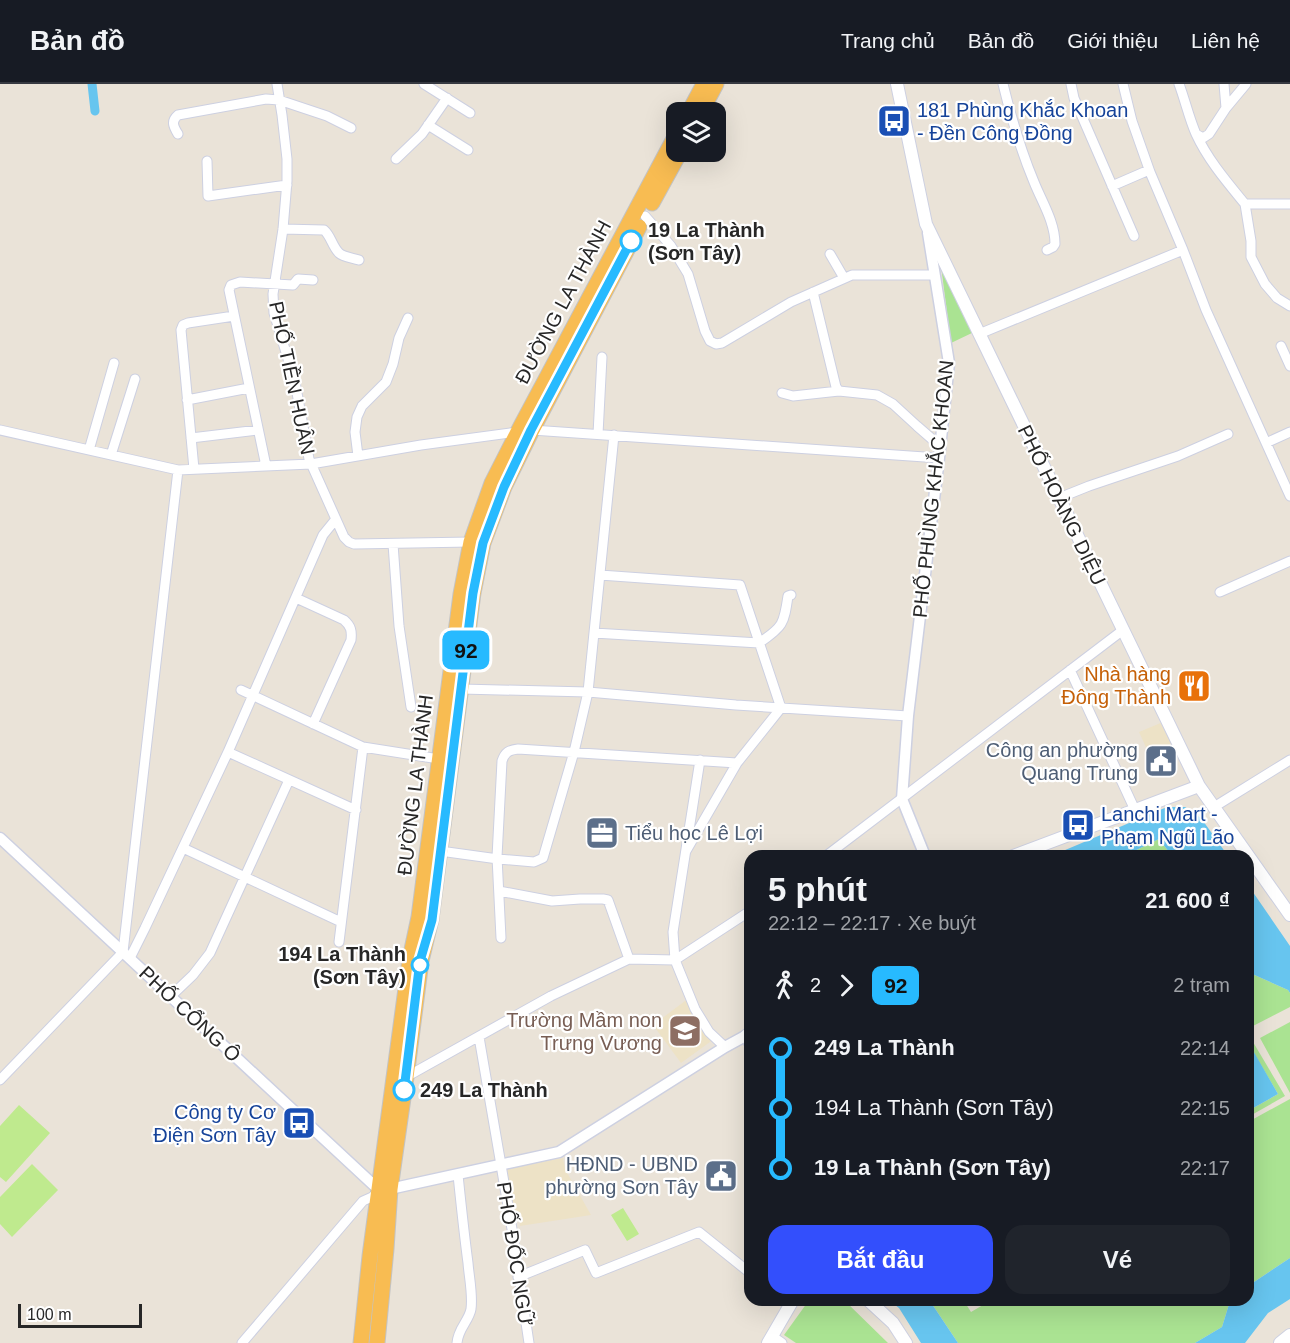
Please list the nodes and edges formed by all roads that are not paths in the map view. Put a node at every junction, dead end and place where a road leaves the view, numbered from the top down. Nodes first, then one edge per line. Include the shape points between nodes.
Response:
1 (277, 84) edge
2 (424, 84) edge
3 (704, 84) edge
4 (716, 84) edge
5 (897, 84) edge
6 (1003, 84) edge
7 (1071, 84) edge
8 (1123, 84) edge
9 (1179, 84) edge
10 (1224, 84) edge
11 (1246, 84) edge
12 (447, 98) junction
13 (279, 100) junction
14 (694, 102) edge
15 (706, 102) edge
16 (1226, 108) junction
17 (470, 113) dead end
18 (428, 125) junction
19 (351, 128) dead end
20 (178, 134) dead end
21 (1196, 134) junction
22 (468, 150) dead end
23 (666, 154) edge
24 (396, 159) dead end
25 (207, 162) dead end
26 (675, 162) edge
27 (1149, 170) junction
28 (287, 185) junction
29 (1113, 186) junction
30 (1245, 204) junction
31 (1290, 204) edge
32 (645, 216) junction
33 (284, 230) junction
34 (1134, 236) dead end
35 (1047, 250) dead end
36 (1183, 250) junction
37 (830, 254) dead end
38 (359, 260) dead end
39 (938, 260) junction
40 (934, 275) junction
41 (844, 278) junction
42 (313, 280) dead end
43 (274, 283) junction
44 (813, 292) junction
45 (1290, 306) edge
46 (234, 316) junction
47 (408, 318) dead end
48 (979, 334) junction
49 (1281, 346) dead end
50 (602, 357) dead end
51 (114, 363) dead end
52 (1290, 366) edge
53 (135, 379) dead end
54 (249, 387) junction
55 (839, 391) junction
56 (782, 393) dead end
57 (187, 400) junction
58 (0, 430) edge
59 (258, 430) junction
60 (524, 431) junction
61 (1290, 432) edge
62 (598, 434) junction
63 (1228, 434) dead end
64 (614, 435) junction
65 (191, 438) junction
66 (1266, 443) junction
67 (940, 446) junction
68 (89, 450) junction
69 (111, 455) junction
70 (358, 456) junction
71 (939, 459) junction
72 (311, 464) junction
73 (266, 466) junction
74 (194, 469) junction
75 (178, 470) junction
76 (1289, 492) edge
77 (1059, 498) junction
78 (336, 519) junction
79 (471, 542) junction
80 (393, 544) junction
81 (1290, 561) edge
82 (600, 575) junction
83 (1220, 592) dead end
84 (791, 595) dead end
85 (296, 598) junction
86 (1123, 630) junction
87 (594, 633) junction
88 (759, 642) junction
89 (1070, 670) junction
90 (461, 689) junction
91 (241, 690) dead end
92 (588, 692) junction
93 (253, 695) junction
94 (411, 707) dead end
95 (781, 708) junction
96 (908, 716) junction
97 (313, 724) junction
98 (363, 747) junction
99 (228, 752) junction
100 (574, 752) junction
101 (439, 759) junction
102 (700, 760) junction
103 (1290, 760) edge
104 (737, 763) junction
105 (289, 780) junction
106 (1199, 786) junction
107 (902, 799) junction
108 (1214, 807) junction
109 (356, 810) junction
110 (1135, 810) junction
111 (0, 838) edge
112 (183, 848) junction
113 (834, 850) edge
114 (923, 850) edge
115 (1029, 850) edge
116 (1244, 850) edge
117 (440, 851) junction
118 (686, 851) junction
119 (498, 859) junction
120 (1254, 864) edge
121 (245, 876) junction
122 (499, 891) junction
123 (744, 915) edge
124 (1290, 915) edge
125 (341, 922) junction
126 (501, 938) dead end
127 (339, 942) dead end
128 (127, 955) junction
129 (629, 959) junction
130 (675, 960) junction
131 (171, 996) junction
132 (479, 1037) junction
133 (744, 1039) edge
134 (725, 1047) junction
135 (406, 1077) junction
136 (0, 1080) edge
137 (501, 1165) junction
138 (458, 1175) junction
139 (385, 1189) junction
140 (744, 1268) edge
141 (518, 1277) junction
142 (790, 1306) edge
143 (875, 1306) edge
144 (1290, 1335) edge
145 (774, 1341) edge
146 (242, 1343) edge
147 (361, 1343) edge
148 (377, 1343) edge
149 (457, 1343) edge
150 (529, 1343) edge
151 (906, 1343) edge
152 (1280, 1343) edge

1 - 13 street, PHỐ TIỀN HUÂN
2 - 12 street
3 - 14 highway
4 - 15 highway
5 - 39 main road, PHỐ HOÀNG DIỆU via 926,224
6 - 35 street via 1033,180 1050,217 1055,244
7 - 29 street
8 - 27 street
9 - 21 street
10 - 16 street
11 - 16 street
12 - 17 street
12 - 18 street
13 - 19 street
13 - 20 street via 178,115 173,122
13 - 28 street, PHỐ TIỀN HUÂN
16 - 21 street via 1209,134 1203,138
18 - 22 street
18 - 24 street
21 - 30 street via 1223,178
23 - 60 highway, ĐƯỜNG LA THÀNH
25 - 28 street via 208,196
26 - 32 highway, ĐƯỜNG LA THÀNH
27 - 29 street
27 - 36 street
28 - 33 street, PHỐ TIỀN HUÂN
29 - 34 street
30 - 31 street
30 - 45 street via 1251,257 1276,298
32 - 44 street via 671,246 687,274 705,331 716,344
32 - 60 highway, ĐƯỜNG LA THÀNH
33 - 38 street via 324,230 339,253
33 - 43 street, PHỐ TIỀN HUÂN
36 - 48 street
36 - 66 street
37 - 41 street
39 - 40 street, PHỐ PHÙNG KHẮC KHOAN
39 - 48 main road, PHỐ HOÀNG DIỆU
40 - 41 street
40 - 67 street, PHỐ PHÙNG KHẮC KHOAN via 949,363
41 - 44 street
42 - 43 street via 298,279 293,285
43 - 46 street via 231,285
43 - 72 street, PHỐ TIỀN HUÂN via 275,321 295,381
44 - 55 street
46 - 54 street
46 - 57 street via 183,325
47 - 70 street via 386,382 362,406 357,417
48 - 77 main road, PHỐ HOÀNG DIỆU
49 - 52 street
50 - 62 street
51 - 68 street
53 - 69 street
54 - 57 street
54 - 59 street
55 - 56 street via 793,396
55 - 67 street via 877,395 893,404
57 - 65 street
58 - 68 street
59 - 65 street
59 - 73 street
60 - 62 street
60 - 70 street
60 - 79 highway, ĐƯỜNG LA THÀNH via 492,483
60 - 90 highway, ĐƯỜNG LA THÀNH via 483,543
61 - 66 street
62 - 64 street
63 - 77 street
64 - 71 street
64 - 82 street
65 - 74 street
66 - 76 street
67 - 71 street, PHỐ PHÙNG KHẮC KHOAN
68 - 69 street
69 - 75 street
70 - 72 street
71 - 96 street, PHỐ PHÙNG KHẮC KHOAN
72 - 73 street
72 - 78 street, PHỐ TIỀN HUÂN
73 - 74 street
74 - 75 street
75 - 128 street
77 - 86 main road, PHỐ HOÀNG DIỆU
78 - 80 street, PHỐ TIỀN HUÂN via 349,542
78 - 85 street via 323,535
79 - 80 street, PHỐ TIỀN HUÂN
79 - 101 highway, ĐƯỜNG LA THÀNH
80 - 94 street via 399,626
81 - 83 street
82 - 87 street
82 - 88 street via 740,585
84 - 88 street via 777,631
85 - 93 street
85 - 97 street via 344,620 351,632 351,640
86 - 89 street
86 - 106 main road, PHỐ HOÀNG DIỆU
87 - 88 street
87 - 92 street
88 - 95 street
89 - 107 street
89 - 110 street
90 - 92 street
90 - 117 highway, ĐƯỜNG LA THÀNH
91 - 93 street
92 - 95 street
92 - 100 street
93 - 97 street
93 - 99 street
95 - 96 street
95 - 104 street
96 - 107 street, PHỐ PHÙNG KHẮC KHOAN
97 - 98 street
98 - 101 street
98 - 109 street
99 - 105 street
99 - 112 street
100 - 102 street
100 - 119 street via 543,858 534,862
100 - 119 street via 518,749 504,755
101 - 139 highway, ĐƯỜNG LA THÀNH via 410,959
102 - 104 street
102 - 118 street
103 - 108 street
104 - 118 street
105 - 109 street
105 - 121 street
106 - 108 main road, PHỐ HOÀNG DIỆU
106 - 110 main road
107 - 113 street
107 - 114 street, PHỐ PHÙNG KHẮC KHOAN
108 - 116 main road, PHỐ HOÀNG DIỆU
109 - 125 street
110 - 115 main road
111 - 128 street, PHỐ CỔNG Ô
112 - 121 street
112 - 128 street
117 - 119 street
117 - 135 highway, ĐƯỜNG LA THÀNH via 432,920 420,961
118 - 130 street via 673,932
119 - 122 street
120 - 124 main road, PHỐ HOÀNG DIỆU
121 - 125 street
121 - 131 street via 210,953
122 - 126 street
122 - 129 street via 552,901 608,900
123 - 130 street
125 - 127 street
128 - 131 street, PHỐ CỔNG Ô
128 - 136 street
129 - 130 street
129 - 132 street via 551,996
130 - 134 street via 695,1009 709,1032
131 - 139 street, PHỐ CỔNG Ô
132 - 135 street
132 - 137 street, PHỐ ĐỐC NGỮ
133 - 134 street
134 - 137 street via 559,1152
135 - 139 highway, ĐƯỜNG LA THÀNH
137 - 138 street
137 - 141 street, PHỐ ĐỐC NGỮ
138 - 139 street
138 - 149 street via 471,1309
139 - 146 street via 363,1201
139 - 147 highway, ĐƯỜNG LA THÀNH via 370,1256
139 - 148 highway, ĐƯỜNG LA THÀNH via 386,1249
140 - 141 street via 699,1232 596,1274 585,1250
141 - 150 street, PHỐ ĐỐC NGỮ
142 - 145 main road
143 - 151 main road via 893,1323
144 - 152 main road

